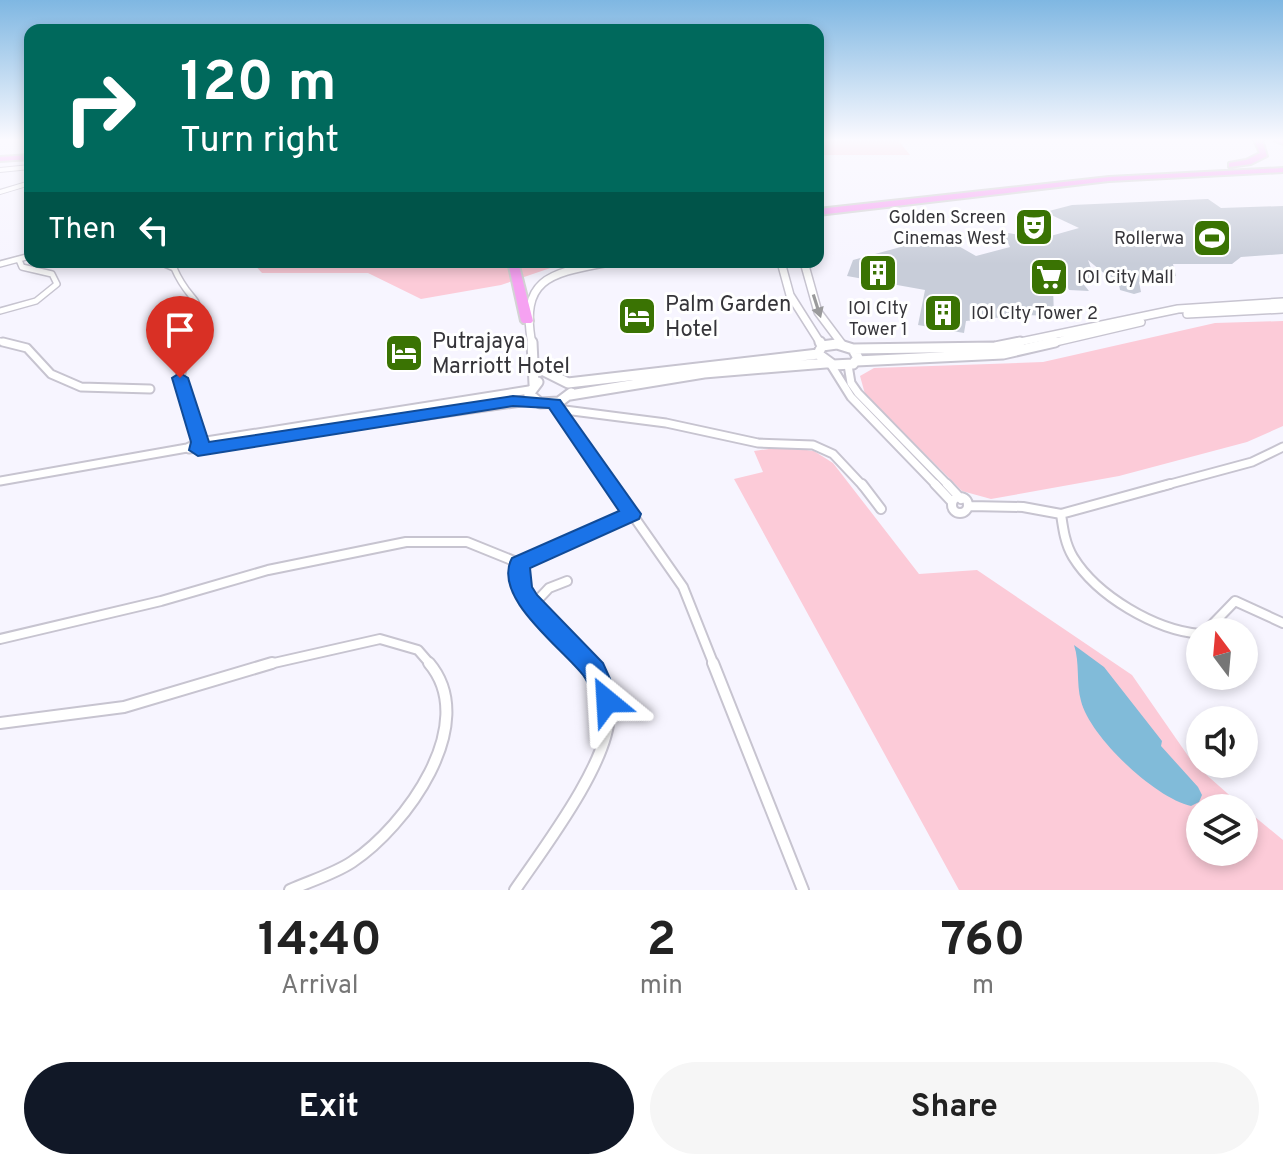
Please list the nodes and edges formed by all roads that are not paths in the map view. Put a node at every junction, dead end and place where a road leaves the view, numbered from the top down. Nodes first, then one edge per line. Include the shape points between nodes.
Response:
1 (1045, 182) edge
2 (1046, 182) edge
3 (1109, 182) edge
4 (24, 185) edge
5 (1032, 187) junction
6 (995, 190) junction
7 (0, 192) edge
8 (824, 210) edge
9 (824, 210) edge
10 (824, 212) edge
11 (24, 258) edge
12 (19, 260) junction
13 (0, 264) edge
14 (24, 267) edge
15 (26, 268) edge
16 (174, 268) edge
17 (514, 268) edge
18 (570, 268) edge
19 (778, 268) edge
20 (806, 268) edge
21 (1283, 302) edge
22 (1283, 309) edge
23 (0, 311) edge
24 (527, 325) junction
25 (0, 341) edge
26 (842, 345) junction
27 (853, 349) junction
28 (820, 350) junction
29 (852, 363) junction
30 (756, 364) junction
31 (829, 364) junction
32 (538, 368) junction
33 (557, 378) junction
34 (632, 379) junction
35 (568, 383) junction
36 (532, 387) junction
37 (150, 389) dead end
38 (570, 395) junction
39 (535, 400) junction
40 (555, 406) junction
41 (199, 446) junction
42 (1283, 447) edge
43 (0, 481) edge
44 (961, 499) junction
45 (951, 501) junction
46 (970, 506) junction
47 (881, 509) dead end
48 (631, 514) junction
49 (1061, 514) junction
50 (519, 563) junction
51 (567, 581) dead end
52 (533, 605) junction
53 (1217, 618) edge
54 (1283, 623) edge
55 (1186, 633) edge
56 (0, 639) edge
57 (0, 723) edge
58 (290, 890) edge
59 (515, 890) edge
60 (803, 890) edge

1 - 8 highway
2 - 6 highway
3 - 5 highway
4 - 7 street
5 - 6 highway
5 - 10 highway
6 - 9 highway
11 - 12 street
12 - 13 street
12 - 14 street
15 - 23 street via 52,274 57,284 36,301
16 - 41 street via 200,313 180,378
17 - 24 highway
18 - 24 street via 549,276 531,295
19 - 28 street via 788,292 808,317
20 -> 26 street via 818,312
21 - 27 street via 1178,309 995,347
22 - 29 street via 1166,317 1003,354
24 - 32 street
25 - 37 street via 27,348 39,367 60,381 107,390
26 - 27 street
26 - 28 street
27 - 29 street via 858,355
28 - 30 street
28 - 31 street
29 - 31 street
29 - 44 street via 851,383 858,393
30 - 31 street
30 - 34 street
31 - 45 street via 851,397
32 - 33 street
32 - 36 street
33 - 35 street
33 - 36 street
34 - 35 street
34 - 38 street
35 - 38 street
36 - 39 street
36 - 41 street
38 - 40 street
39 - 40 street
39 - 41 street
40 - 47 street via 732,434 740,441 813,445 848,467
40 - 48 street
41 - 43 street
42 - 49 street via 1252,462
44 - 45 street
44 - 46 street
45 - 46 street via 961,512
46 - 49 street
48 - 50 street
48 - 60 street via 683,587
49 - 55 street via 1072,555 1098,586
50 - 52 street via 521,588
50 - 56 street via 467,542 406,542 268,570
51 - 52 street via 549,588
52 - 59 street via 594,670 603,685 609,719 604,739 554,835
53 - 54 street via 1235,601
57 - 58 street via 124,707 280,661 380,639 418,650 440,676 447,718 436,761 410,806 384,836 351,863

